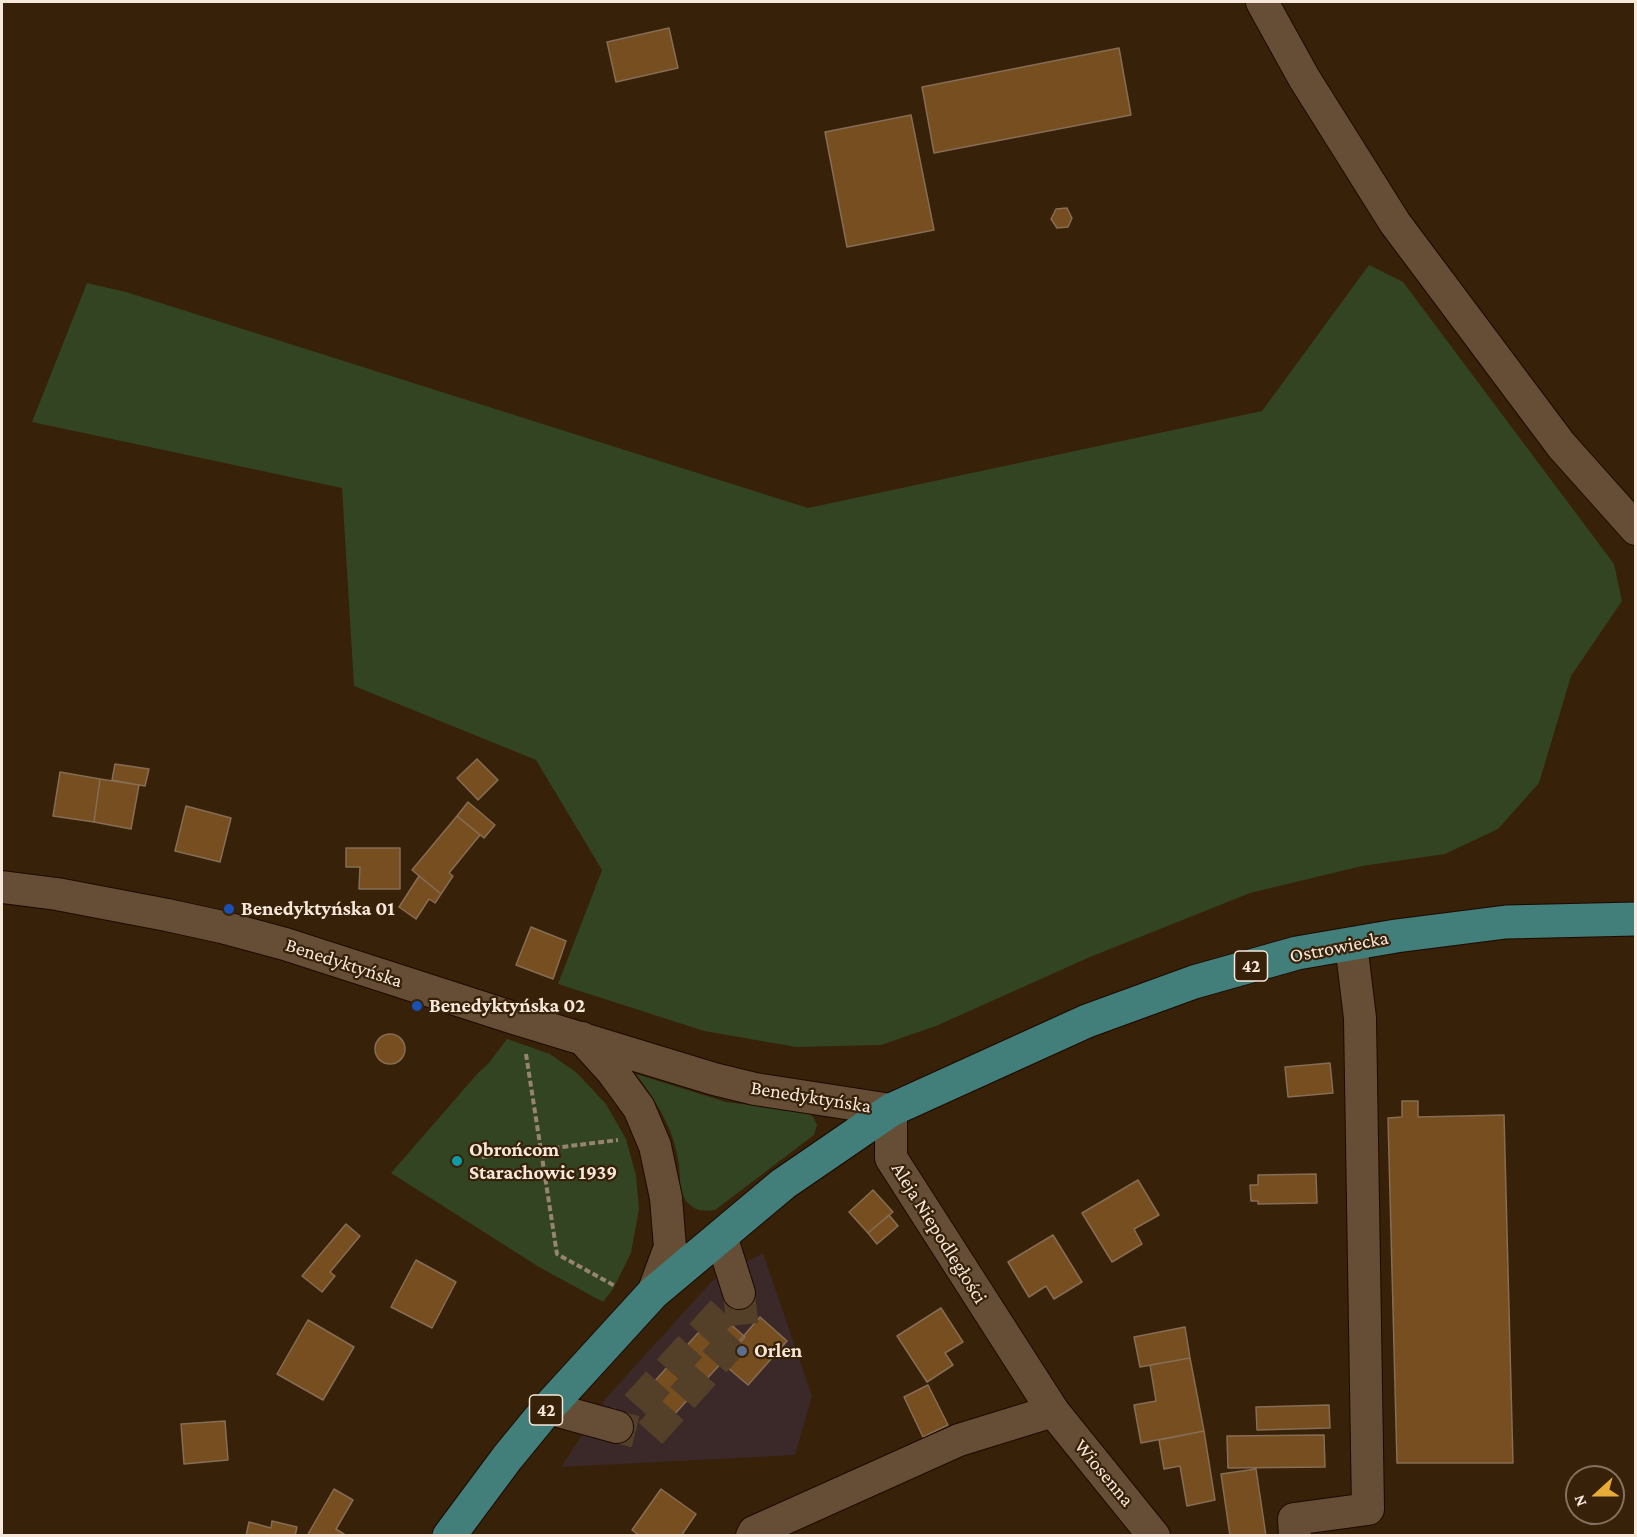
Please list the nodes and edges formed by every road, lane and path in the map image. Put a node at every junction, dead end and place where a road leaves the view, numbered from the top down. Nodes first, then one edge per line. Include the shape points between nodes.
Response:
1 (1262, 2) edge
2 (1635, 529) edge
3 (2, 887) edge
4 (1635, 920) edge
5 (1351, 944) junction
6 (582, 1038) junction
7 (528, 1063) dead end
8 (891, 1110) junction
9 (609, 1141) dead end
10 (542, 1150) junction
11 (482, 1157) dead end
12 (721, 1236) junction
13 (618, 1287) dead end
14 (652, 1293) junction
15 (739, 1293) tunnel mouth
16 (548, 1408) junction
17 (1053, 1411) junction
18 (617, 1427) dead end
19 (449, 1536) edge
20 (752, 1536) edge
21 (1154, 1536) edge
22 (1295, 1536) edge

1 - 2 street via 1304,78 1395,223 1561,445
3 - 6 street, Benedyktyńska via 167,915 285,944
4 - 5 main road, Ostrowiecka / 42 via 1506,922
5 - 8 main road, Ostrowiecka / 42 via 1270,960 1119,1009
5 - 22 street via 1360,1018 1368,1509 1294,1520
6 - 8 street, Benedyktyńska via 755,1089
6 - 14 street via 639,1108 655,1146 666,1198 670,1247
7 - 10 path
8 - 12 main road, 42 via 783,1184
8 - 17 street, Aleja Niepodległości via 891,1158
9 - 10 path
10 - 11 path
10 - 13 path via 557,1254
12 - 14 main road, 42
12 - 15 street
14 - 16 main road, 42
16 - 18 street
16 - 19 main road, 42
17 - 20 street via 959,1440
17 - 21 street, Wiosenna

